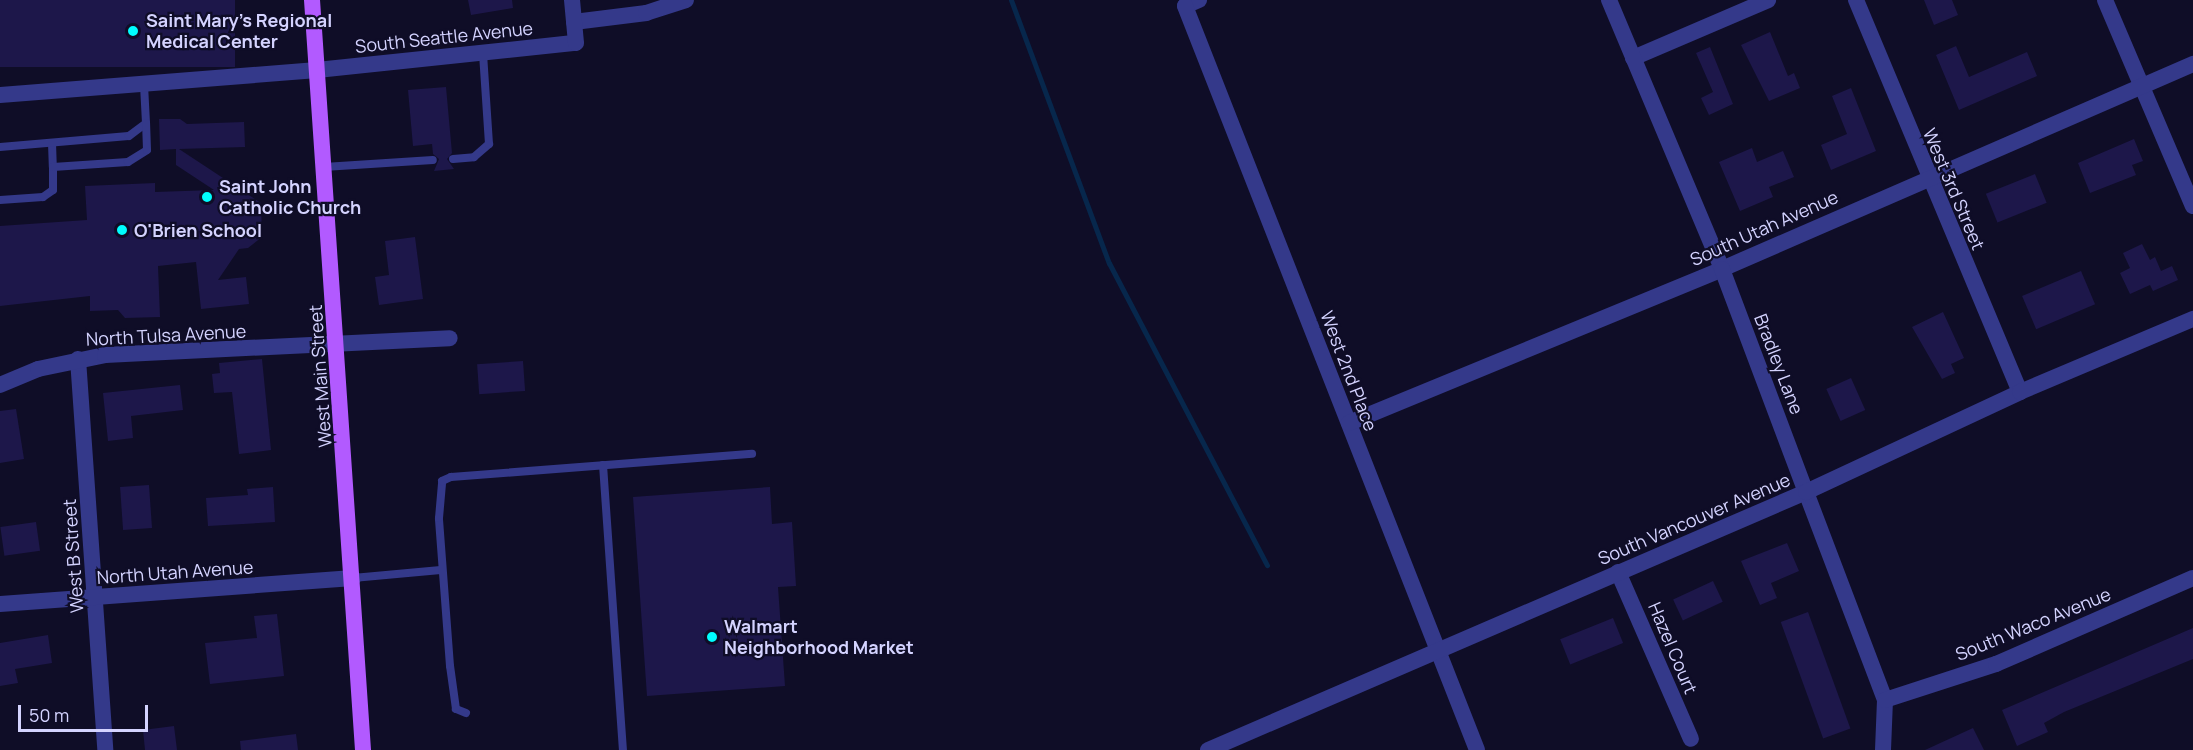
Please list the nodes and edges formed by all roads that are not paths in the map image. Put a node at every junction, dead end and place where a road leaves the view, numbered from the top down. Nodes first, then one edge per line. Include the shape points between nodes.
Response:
1 (312, 0) edge
2 (572, 0) edge
3 (686, 0) edge
4 (1609, 0) edge
5 (1768, 0) edge
6 (1856, 0) edge
7 (2104, 0) edge
8 (1192, 3) edge
9 (574, 22) junction
10 (483, 53) junction
11 (1633, 58) junction
12 (2193, 64) edge
13 (316, 70) junction
14 (144, 84) junction
15 (2141, 86) junction
16 (0, 95) edge
17 (146, 123) junction
18 (52, 143) junction
19 (0, 147) edge
20 (453, 159) dead end
21 (433, 160) dead end
22 (53, 167) junction
23 (324, 167) junction
24 (1927, 177) junction
25 (0, 200) edge
26 (2193, 206) edge
27 (1722, 269) junction
28 (2193, 319) edge
29 (450, 338) dead end
30 (338, 346) junction
31 (78, 359) junction
32 (0, 385) edge
33 (2020, 392) junction
34 (1348, 423) junction
35 (752, 454) dead end
36 (603, 465) junction
37 (1806, 492) junction
38 (441, 570) junction
39 (1618, 572) junction
40 (353, 578) junction
41 (2193, 578) edge
42 (96, 598) junction
43 (0, 604) edge
44 (1437, 649) junction
45 (1885, 700) junction
46 (466, 713) dead end
47 (1691, 739) dead end
48 (105, 750) edge
49 (363, 750) edge
50 (623, 750) edge
51 (1208, 750) edge
52 (1477, 750) edge
53 (1883, 750) edge

1 - 13 main road, West Main Street
2 - 9 street
3 - 9 street via 646,13
4 - 11 street, Bradley Lane
5 - 11 street
6 - 24 street, West 3rd Street
7 - 15 street
8 - 34 street, West 2nd Place
9 - 10 street, South Seattle Avenue via 576,44
10 - 13 street, South Seattle Avenue
10 - 20 lane via 489,144 480,155
11 - 27 street, Bradley Lane
12 - 15 street, South Utah Avenue
13 - 14 street, South Seattle Avenue
13 - 23 main road, West Main Street
14 - 16 street, South Seattle Avenue
14 - 17 lane
15 - 24 street, South Utah Avenue
15 - 26 street
17 - 18 lane via 129,136
17 - 22 lane via 147,150 128,162
18 - 19 lane
18 - 22 lane
21 - 23 lane
22 - 25 lane via 53,190 43,197
23 - 30 main road, West Main Street
24 - 27 street, South Utah Avenue
24 - 33 street, West 3rd Street
27 - 34 street, South Utah Avenue
27 - 37 street, Bradley Lane
28 - 33 street, South Vancouver Avenue
29 - 30 street, North Tulsa Avenue
30 - 31 street, North Tulsa Avenue
30 - 40 main road, West Main Street
31 - 32 street, North Tulsa Avenue via 38,369
31 - 42 street, West B Street
33 - 37 street, South Vancouver Avenue
34 - 44 street, West 2nd Place
35 - 36 lane
36 - 38 lane via 451,477 442,481 438,501
36 - 50 lane
37 - 39 street, South Vancouver Avenue
37 - 45 street, Bradley Lane
38 - 40 lane
38 - 46 lane via 453,696 456,709
39 - 44 street, South Vancouver Avenue
39 - 47 street, Hazel Court
40 - 42 street, North Utah Avenue
40 - 49 main road, West Main Street
41 - 45 street, South Waco Avenue via 1996,664
42 - 43 street, North Utah Avenue
42 - 48 street, West B Street
44 - 51 street, South Vancouver Avenue
44 - 52 street, West 2nd Place
45 - 53 street, Bradley Lane

